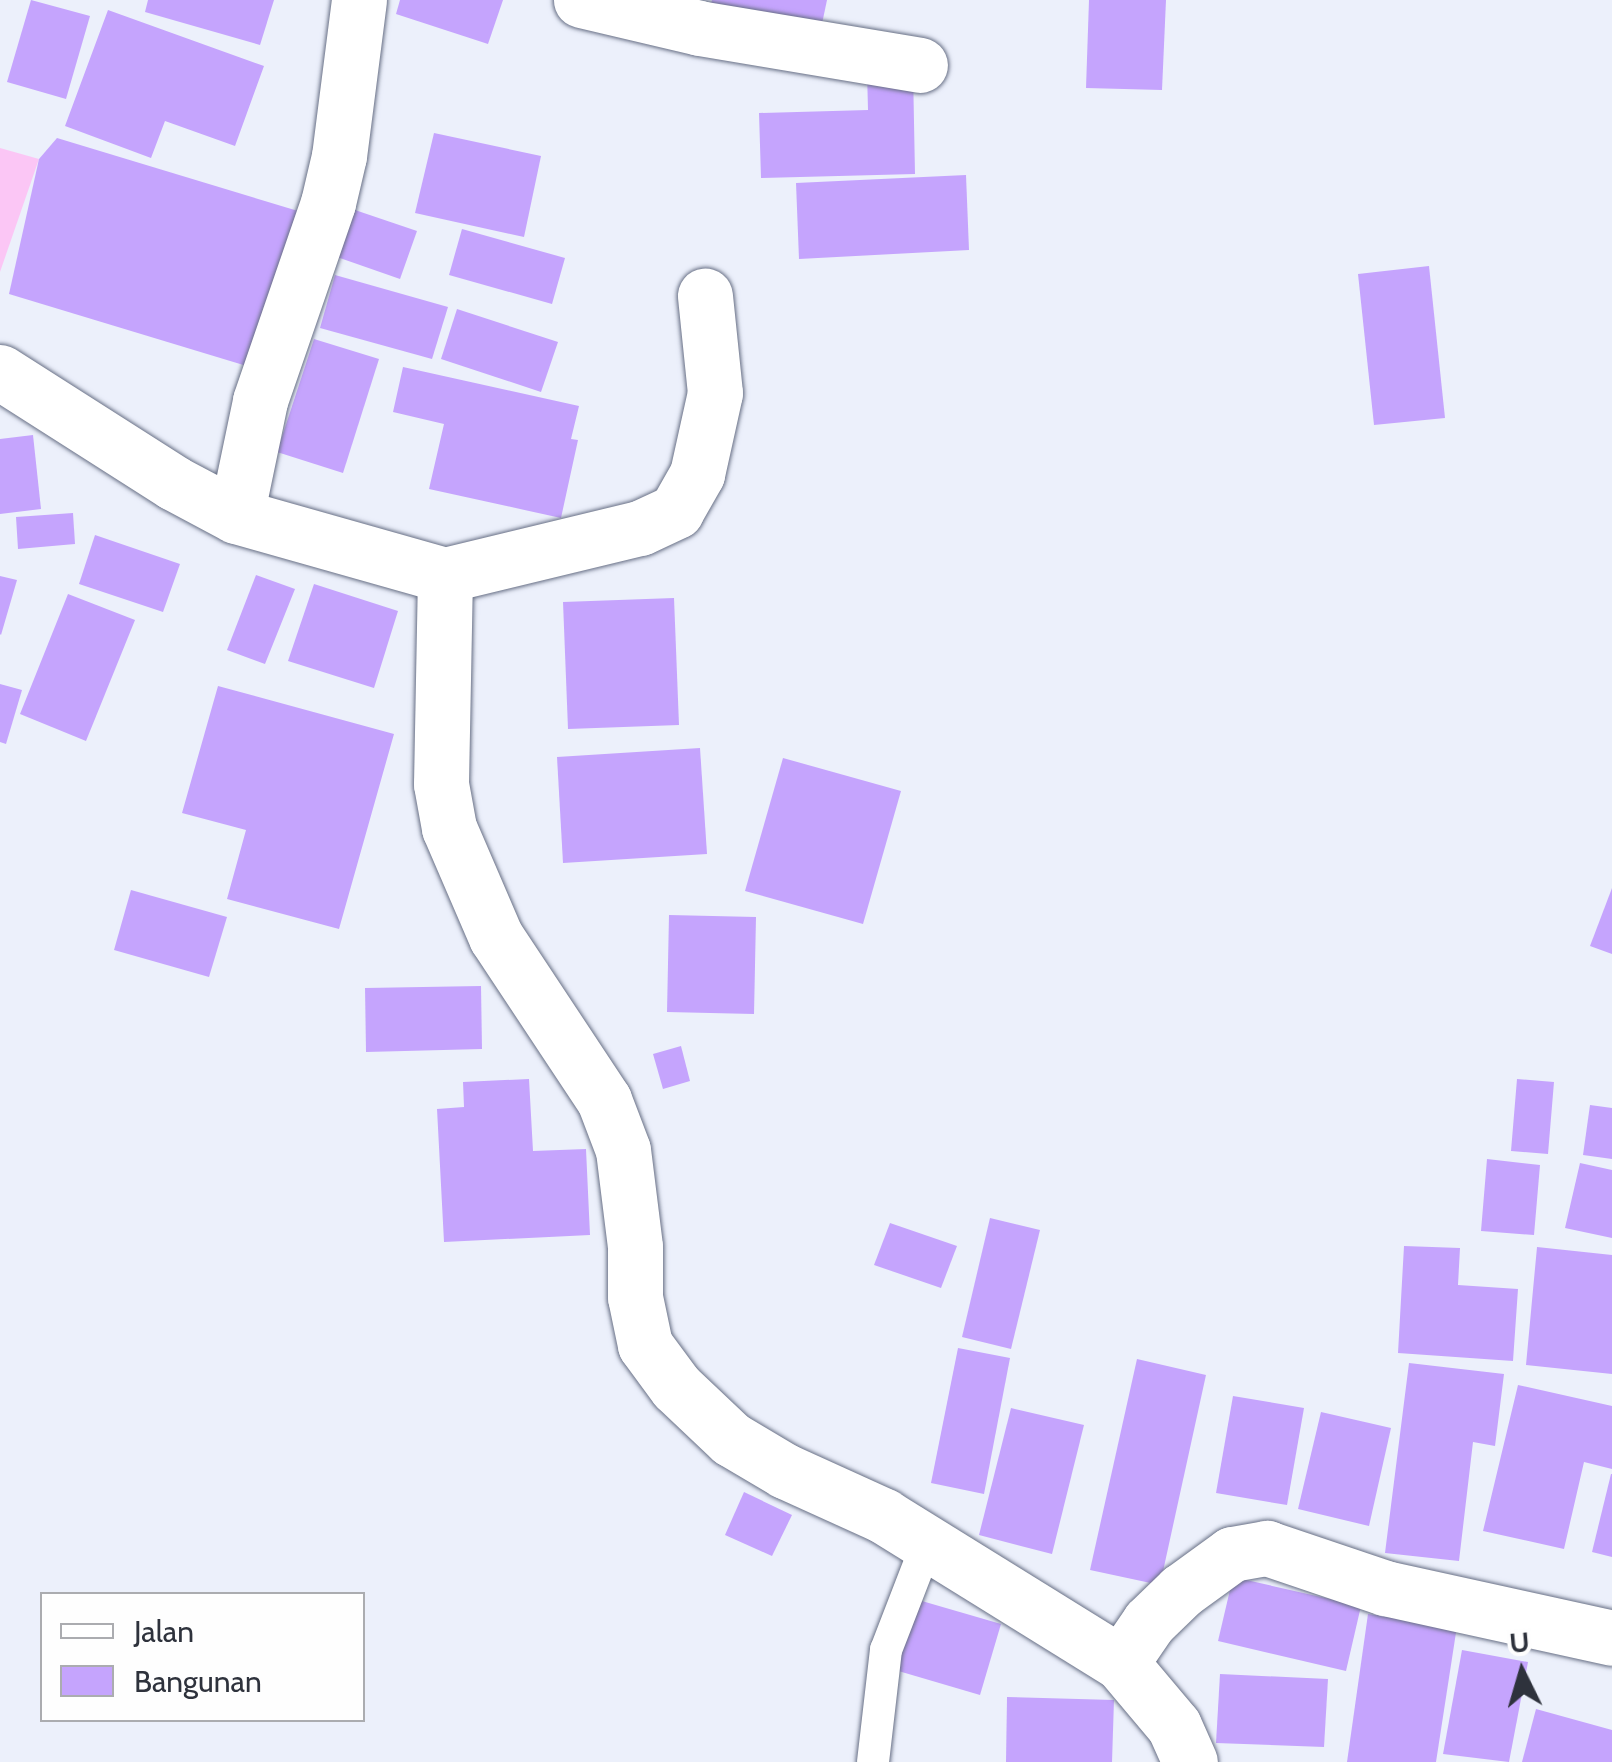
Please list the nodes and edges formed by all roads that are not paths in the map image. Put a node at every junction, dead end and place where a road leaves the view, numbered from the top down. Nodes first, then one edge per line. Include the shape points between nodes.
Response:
1 (359, 0) edge
2 (581, 0) edge
3 (920, 66) dead end
4 (705, 296) dead end
5 (0, 372) edge
6 (236, 516) junction
7 (445, 576) junction
8 (927, 1544) junction
9 (1612, 1638) edge
10 (1121, 1663) junction
11 (873, 1762) edge
12 (1190, 1762) edge

1 - 6 street via 328,203 260,401
2 - 3 street
4 - 7 street via 714,393 697,474 676,511 640,528
5 - 6 street
6 - 7 street
7 - 8 street via 442,784 448,828 496,937 604,1100 623,1150 634,1297 645,1344 701,1416 732,1439
8 - 10 street
8 - 11 lane via 886,1650
9 - 10 street via 1385,1588 1267,1548 1232,1554 1181,1591
10 - 12 street via 1174,1726

